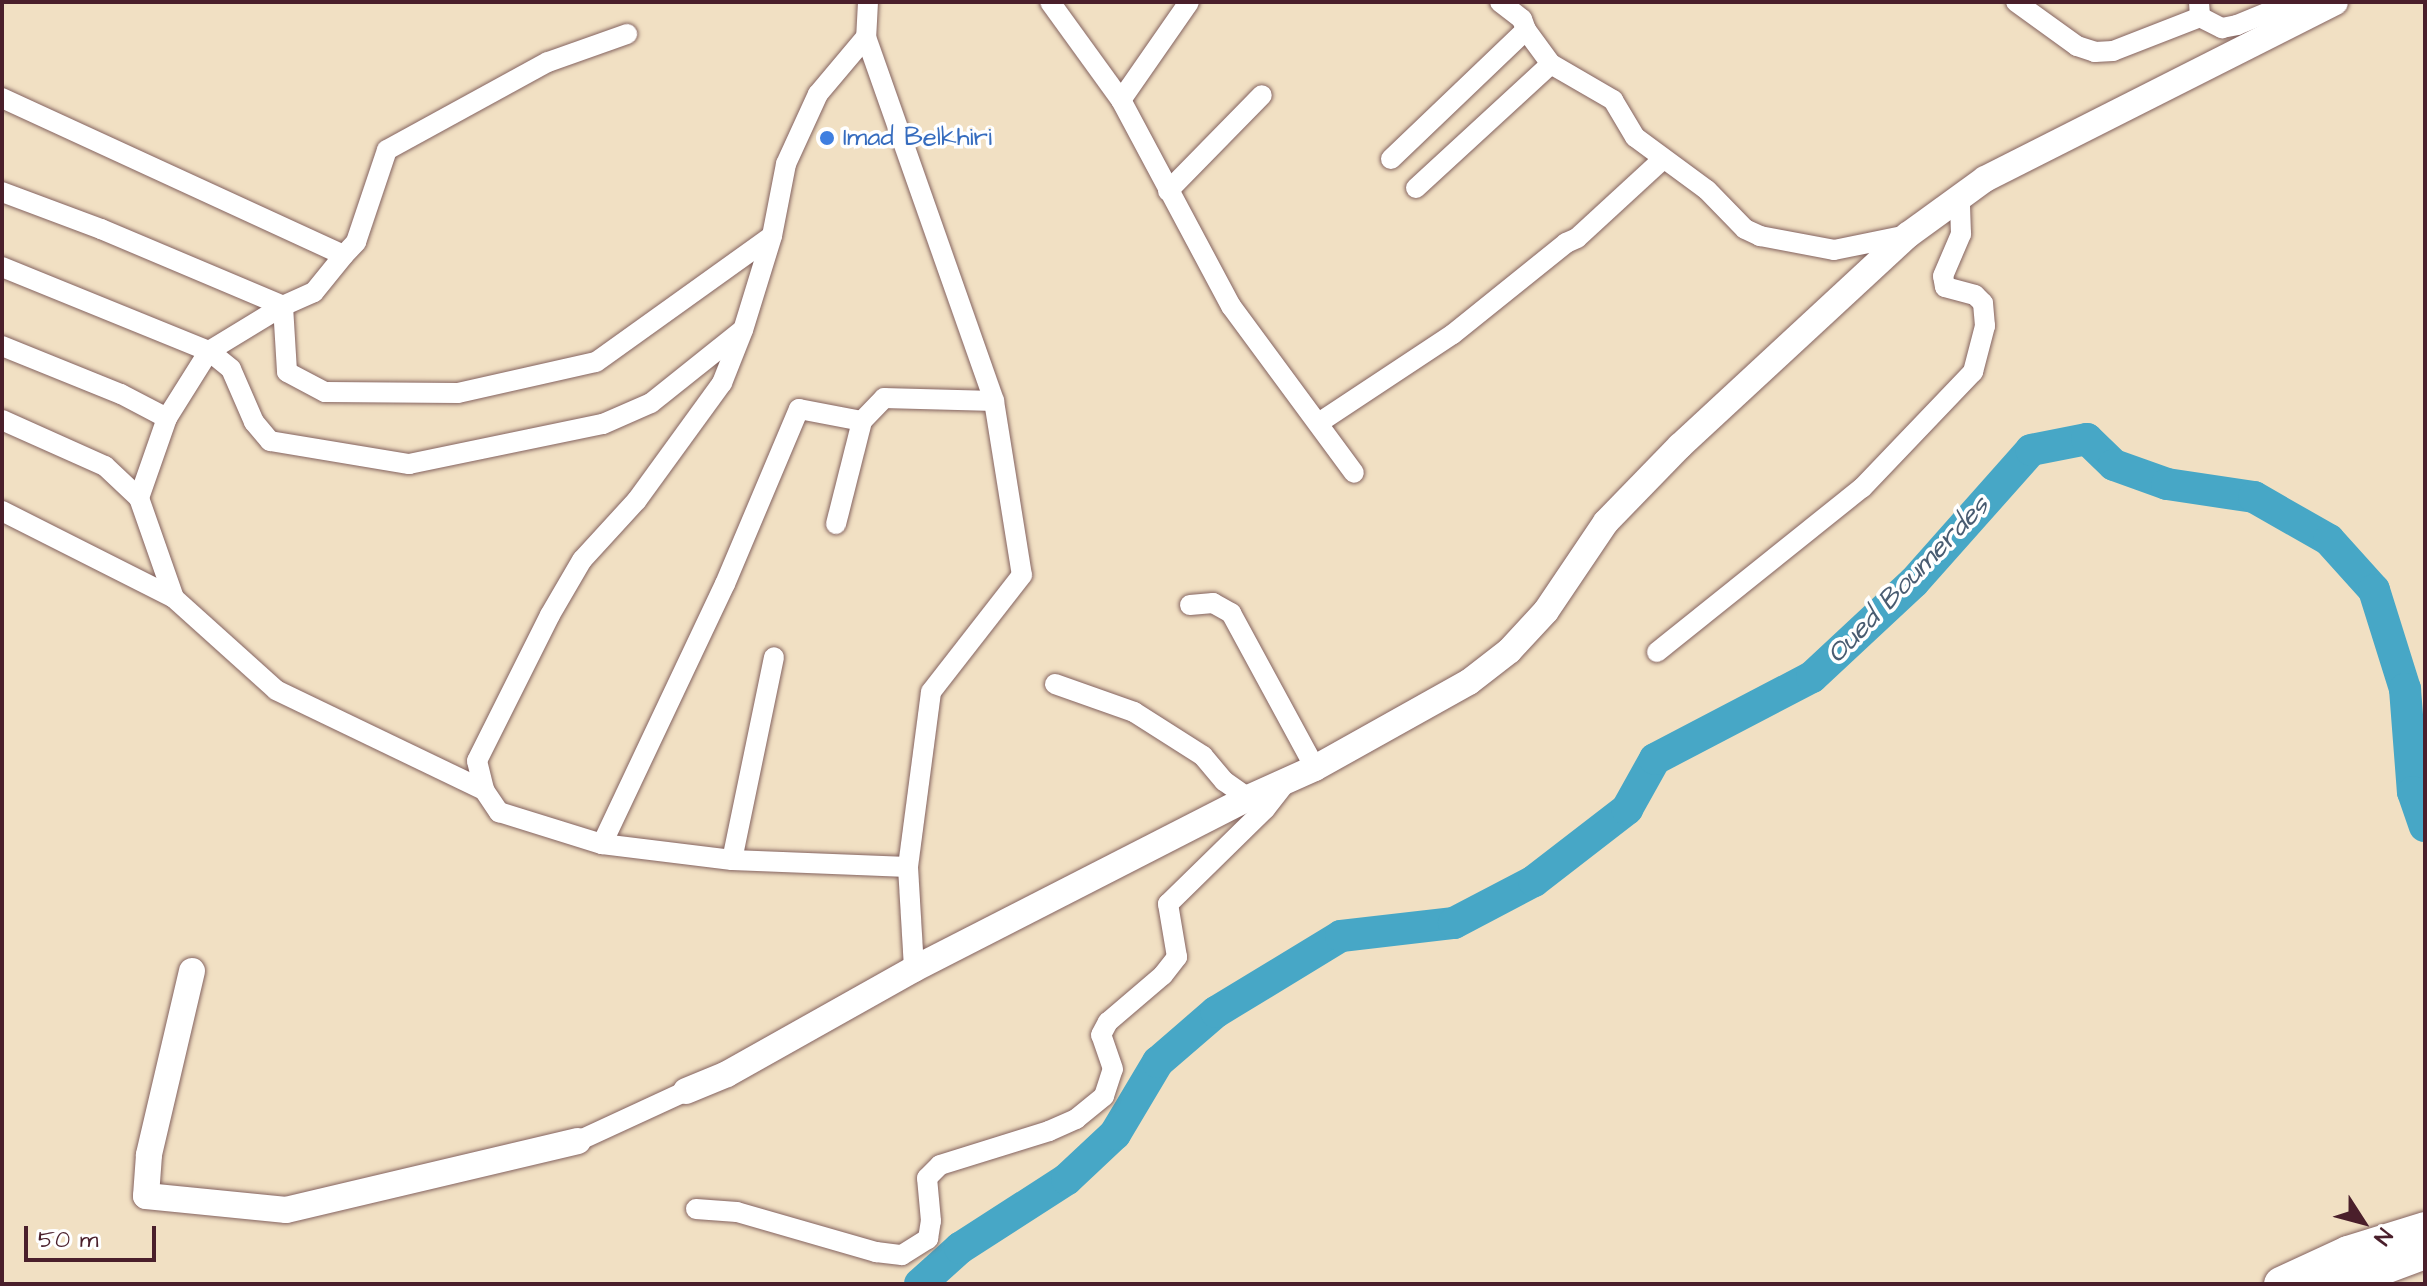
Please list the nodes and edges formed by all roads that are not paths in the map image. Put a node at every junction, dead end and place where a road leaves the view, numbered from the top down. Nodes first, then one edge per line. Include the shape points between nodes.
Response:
1 (868, 2) edge
2 (1050, 2) edge
3 (1189, 2) edge
4 (1500, 2) edge
5 (2016, 2) edge
6 (2293, 2) edge
7 (2335, 2) edge
8 (2199, 10) edge
9 (1526, 30) junction
10 (627, 34) dead end
11 (866, 37) junction
12 (1551, 64) junction
13 (1262, 95) dead end
14 (2, 98) edge
15 (1121, 100) junction
16 (1391, 159) dead end
17 (1663, 159) junction
18 (1416, 188) dead end
19 (1168, 191) junction
20 (2, 192) edge
21 (1960, 198) junction
22 (1908, 235) junction
23 (772, 236) junction
24 (344, 255) junction
25 (2, 267) edge
26 (283, 306) junction
27 (743, 330) junction
28 (2, 346) edge
29 (209, 351) junction
30 (994, 401) junction
31 (167, 418) junction
32 (2, 420) edge
33 (862, 421) junction
34 (1320, 422) junction
35 (1354, 473) dead end
36 (139, 498) junction
37 (2, 511) edge
38 (836, 524) dead end
39 (174, 598) junction
40 (1190, 605) dead end
41 (1657, 652) dead end
42 (774, 657) dead end
43 (1055, 684) dead end
44 (1315, 768) junction
45 (1285, 783) junction
46 (484, 790) junction
47 (1248, 798) junction
48 (602, 844) junction
49 (732, 860) junction
50 (908, 867) junction
51 (914, 969) junction
52 (192, 971) dead end
53 (686, 1091) joint
54 (578, 1141) joint
55 (696, 1209) dead end
56 (2425, 1229) edge
57 (2425, 1252) edge
58 (2281, 1284) edge
59 (2339, 1284) edge

1 - 11 street
2 - 15 street
3 - 15 street
4 - 9 street via 1522,19
5 - 8 street via 2077,46 2095,52 2113,51
6 - 8 street via 2230,28 2214,26
7 - 21 street via 2066,136
9 - 12 street
9 - 16 street
10 - 24 street via 548,62 387,150 356,242
11 - 23 street via 818,94 786,164
11 - 30 street
12 - 17 street via 1613,100 1635,137
12 - 18 street
13 - 19 street
14 - 24 street
15 - 19 street
17 - 22 street via 1760,236 1834,250
17 - 34 street via 1577,238 1453,334
19 - 34 street via 1231,306
20 - 26 street
21 - 22 street
21 - 41 street via 1961,234 1943,276 1945,287 1975,295 1983,303 1985,326 1973,372 1862,488
22 - 44 street via 1680,446 1606,522 1546,611 1509,651 1469,682
23 - 26 street via 596,362 458,393 325,392 287,372
23 - 27 street
24 - 26 street via 314,292
25 - 29 street
26 - 29 street
27 - 29 street via 651,403 603,424 409,464 270,441 254,422 231,369
27 - 46 street via 722,383 637,500 582,560 550,615 477,761
28 - 31 street
29 - 31 street
30 - 33 street via 884,398
30 - 50 street via 1022,575 931,692
31 - 36 street
32 - 36 street via 105,466
33 - 38 street
33 - 48 street via 799,409 725,584
34 - 35 street
36 - 39 street
37 - 39 street
39 - 46 street via 276,690
40 - 44 street via 1213,603 1231,613
42 - 49 street
43 - 47 street via 1134,712 1203,756
44 - 45 street
45 - 47 street
45 - 55 street via 1168,904 1177,957 1108,1022 1101,1035 1113,1069 1104,1096 1076,1119 1049,1131 940,1165 927,1178 928,1239 902,1255 876,1252 737,1212
46 - 48 street via 499,812
47 - 51 street
48 - 49 street
49 - 50 street
50 - 51 street
51 - 53 street via 807,1031
52 - 54 street via 149,1155 146,1196 286,1210
53 - 54 street
56 - 58 highway via 2348,1253
57 - 59 highway

